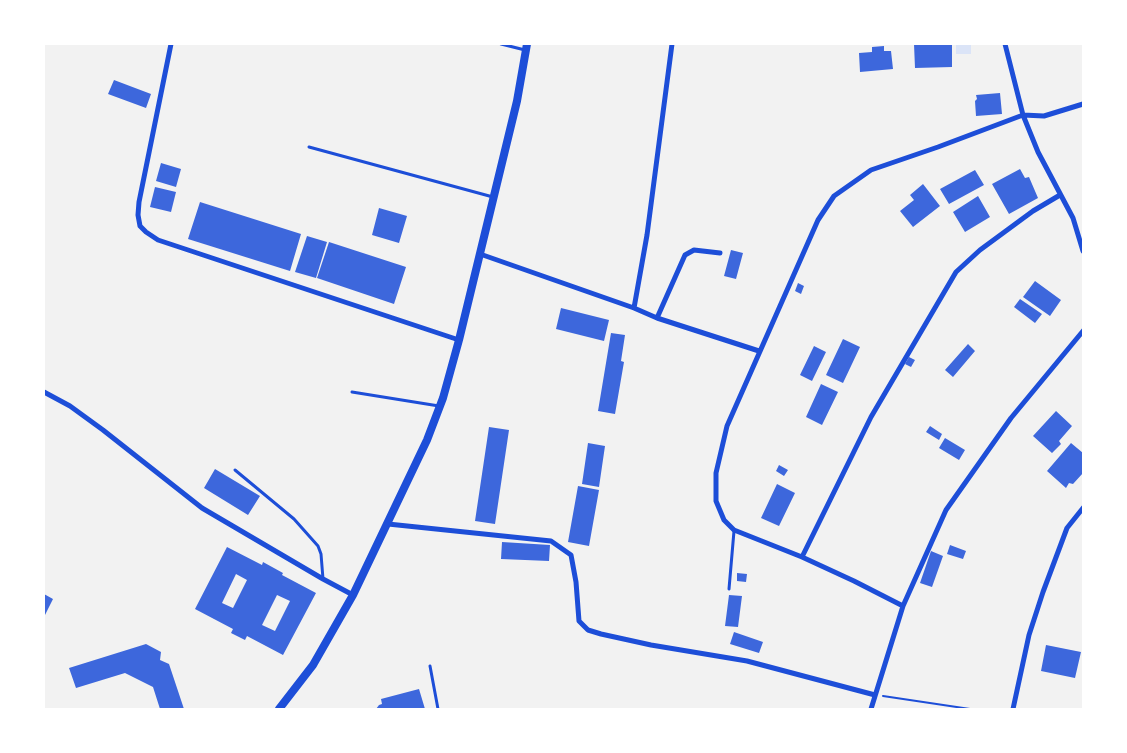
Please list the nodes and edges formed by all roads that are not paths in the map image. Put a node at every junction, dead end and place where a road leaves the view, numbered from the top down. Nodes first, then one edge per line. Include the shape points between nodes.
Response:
1 (171, 44) edge
2 (501, 44) edge
3 (672, 44) edge
4 (1005, 44) edge
5 (527, 47) edge
6 (1083, 104) edge
7 (1023, 116) junction
8 (309, 147) dead end
9 (1060, 195) junction
10 (494, 197) junction
11 (1083, 251) edge
12 (480, 254) junction
13 (720, 254) dead end
14 (634, 308) junction
15 (657, 318) junction
16 (1083, 332) edge
17 (459, 340) junction
18 (759, 351) junction
19 (44, 392) edge
20 (352, 392) dead end
21 (440, 406) junction
22 (235, 470) dead end
23 (1083, 508) edge
24 (388, 524) junction
25 (734, 530) junction
26 (802, 557) junction
27 (323, 579) junction
28 (729, 589) dead end
29 (353, 595) junction
30 (904, 606) junction
31 (430, 666) dead end
32 (875, 695) junction
33 (279, 709) edge
34 (438, 709) edge
35 (871, 709) edge
36 (1013, 709) edge

1 - 17 street via 139,202 140,226 158,240
2 - 5 lane
3 - 14 street
4 - 7 street
5 - 10 street
6 - 7 street via 1044,116
7 - 9 street
7 - 18 street via 871,170 834,196 818,220
8 - 10 lane
9 - 11 street via 1073,218
9 - 26 street via 980,250 956,272 871,417
10 - 12 street
12 - 14 street
12 - 17 street
13 - 15 street via 694,250 685,255
14 - 15 street
15 - 18 street
16 - 30 street via 1011,418 956,494 942,518
17 - 21 street
18 - 25 street via 728,426 716,473 716,501 724,520
19 - 27 street via 103,430 202,508
20 - 21 lane
21 - 24 street
22 - 27 lane via 294,519 318,546
23 - 36 street via 1068,528 1042,592
24 - 29 street
24 - 32 street via 551,541 571,556 579,620 588,630 651,645 747,661
25 - 26 street
25 - 28 lane
26 - 30 street
27 - 29 street
29 - 33 street via 313,666
30 - 32 street
31 - 34 lane
32 - 35 street

